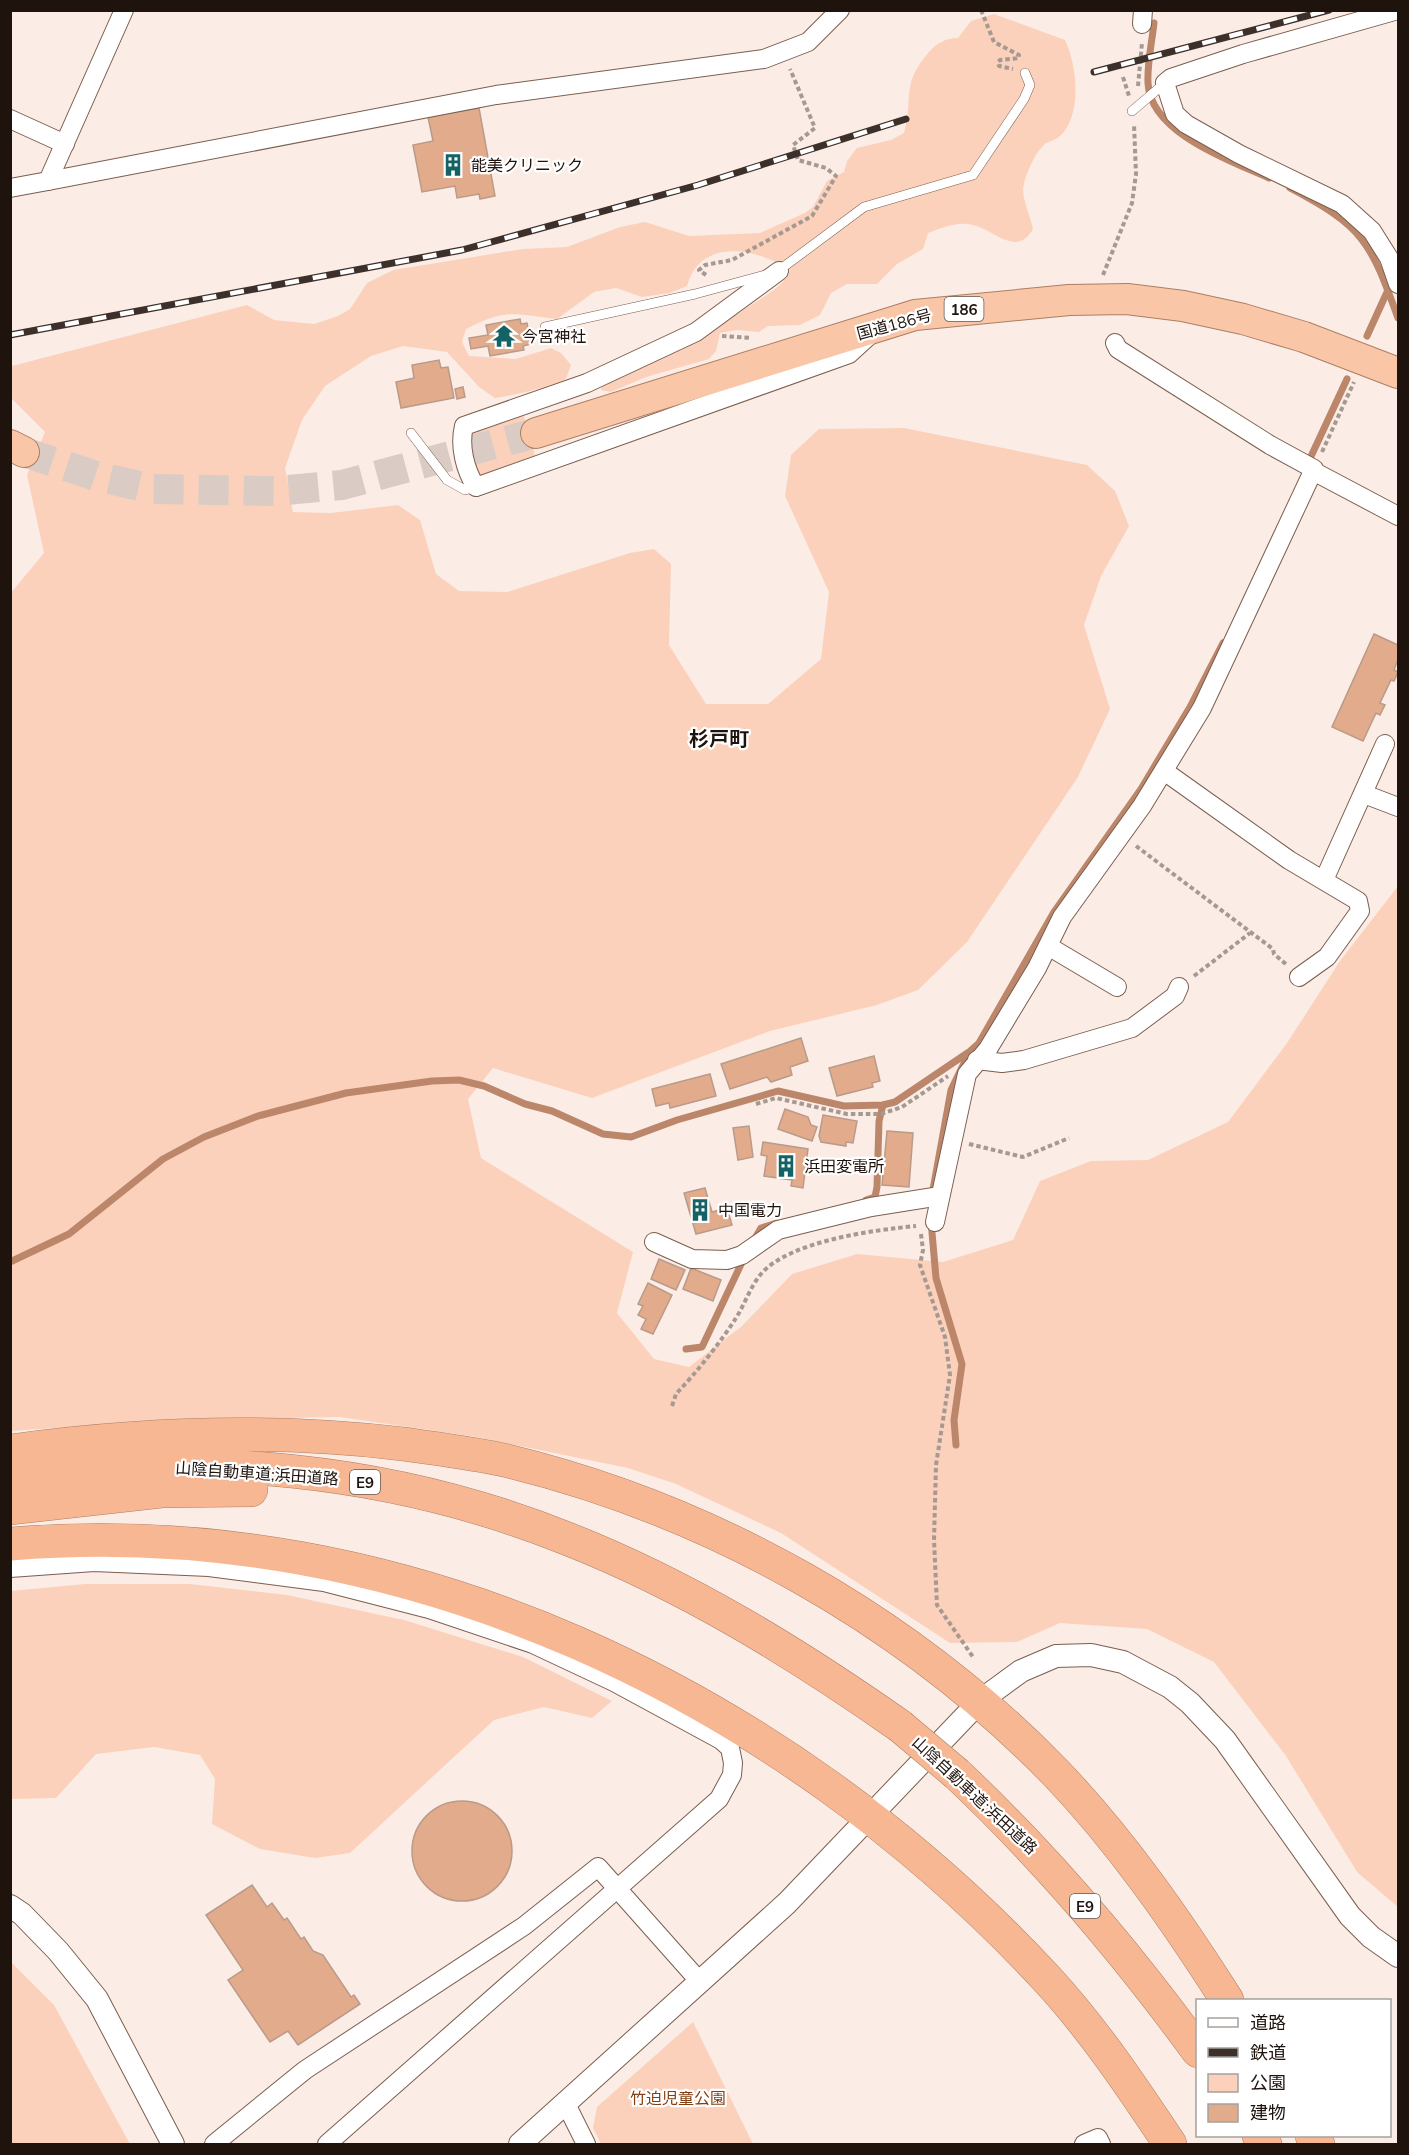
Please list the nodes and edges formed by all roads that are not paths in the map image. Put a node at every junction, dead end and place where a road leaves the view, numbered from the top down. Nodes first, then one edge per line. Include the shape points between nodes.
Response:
1 (124, 10) edge
2 (840, 10) edge
3 (1398, 10) edge
4 (1025, 73) road end
5 (1162, 86) junction
6 (1132, 111) road end
7 (10, 119) edge
8 (65, 144) junction
9 (48, 180) junction
10 (10, 188) edge
11 (779, 271) junction
12 (1398, 284) edge
13 (545, 327) dead end
14 (879, 327) junction
15 (1115, 343) dead end
16 (1398, 373) edge
17 (411, 433) dead end
18 (536, 433) tunnel mouth
19 (1310, 468) junction
20 (476, 487) junction
21 (1398, 516) edge
22 (1385, 744) dead end
23 (1164, 771) junction
24 (1364, 794) junction
25 (1398, 807) edge
26 (1324, 880) junction
27 (1048, 946) junction
28 (1299, 978) road end
29 (1117, 987) dead end
30 (1179, 987) road end
31 (977, 1060) junction
32 (940, 1196) junction
33 (935, 1221) dead end
34 (654, 1242) dead end
35 (10, 1451) edge
36 (10, 1481) edge
37 (10, 1508) edge
38 (10, 1544) edge
39 (10, 1568) edge
40 (698, 1600) junction
41 (980, 1701) junction
42 (872, 1816) junction
43 (619, 1889) junction
44 (10, 1906) edge
45 (1398, 1956) edge
46 (701, 1983) junction
47 (1226, 1999) edge
48 (1196, 2050) edge
49 (566, 2104) junction
50 (173, 2145) edge
51 (214, 2145) edge
52 (327, 2145) edge
53 (520, 2145) edge
54 (585, 2145) edge
55 (1084, 2145) edge
56 (1101, 2145) edge
57 (1170, 2145) edge

1 - 8 street
2 - 9 street via 808,42 764,58 496,95
3 - 5 street via 1243,54 1171,78
4 - 11 lane via 1030,85 1024,99 973,175 864,207
5 - 6 lane via 1139,98
5 - 12 street via 1175,114 1186,124 1342,204 1372,231 1389,258
7 - 8 street
8 - 9 street
9 - 10 street
11 - 13 lane
11 - 20 street via 698,331 587,383 464,426 460,441
14 - 16 highway, 国道186号 / 186 via 933,312 1094,300 1149,302 1233,317 1304,337
14 - 18 highway, 国道186号 / 186
14 - 20 street via 849,354
15 - 19 street via 1118,349 1184,393
17 - 20 lane via 447,480 465,490
19 - 21 street
19 - 23 street via 1251,610 1202,708
22 - 24 street
23 - 26 street via 1289,860
23 - 27 street via 1062,917
24 - 25 street
24 - 26 street
26 - 28 street via 1358,901 1360,911 1327,957
27 - 29 street
27 - 31 street via 988,1049
30 - 31 street via 1175,996 1132,1028 1024,1060
31 - 32 street via 967,1074
32 - 33 street
32 - 34 street via 871,1207 778,1230 742,1255 727,1260 692,1259
35 - 41 highway via 134,1436 238,1433 355,1438 507,1461 608,1492 736,1544 877,1624
36 - 40 highway, 山陰自動車道;浜田道路 / E9 via 162,1466 243,1468 358,1481 467,1504 520,1521 622,1562
37 - 40 highway, 山陰自動車道;浜田道路 / E9 via 162,1491 231,1490 340,1497 446,1515 517,1533
38 - 42 highway via 95,1541 245,1550 323,1562 475,1602 611,1658 690,1699 756,1735
39 - 43 street via 94,1562 208,1567 324,1582 429,1609 533,1644 625,1688 721,1740 730,1748 733,1763 732,1775 719,1799
40 - 48 highway, 山陰自動車道;浜田道路 / E9, bridge via 797,1656 900,1726 957,1774 1068,1887 1123,1952
41 - 42 street
41 - 45 street via 1021,1671 1056,1656 1091,1655 1123,1662 1170,1687 1225,1740 1350,1916
41 - 47 highway via 1055,1773 1107,1831 1153,1890
42 - 46 street
42 - 57 highway via 965,1896 1048,1981 1126,2078
43 - 46 street
43 - 51 street via 598,1868 524,1926 305,2070
43 - 52 street
44 - 50 street via 58,1951 97,1999
46 - 49 street
49 - 53 street
49 - 54 street
55 - 56 street via 1098,2138

